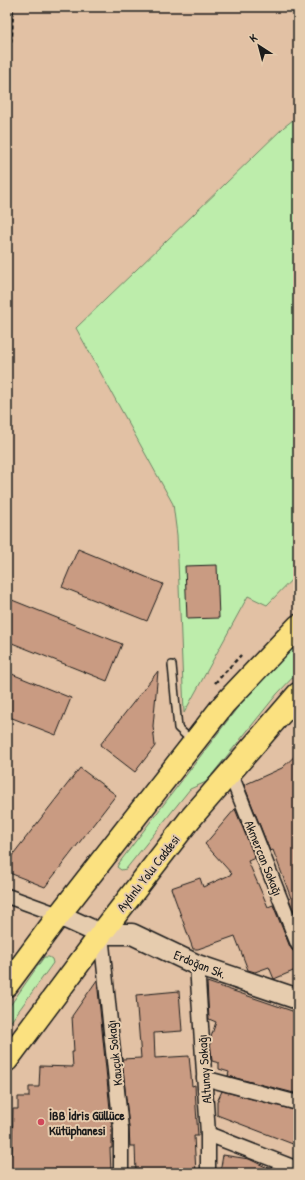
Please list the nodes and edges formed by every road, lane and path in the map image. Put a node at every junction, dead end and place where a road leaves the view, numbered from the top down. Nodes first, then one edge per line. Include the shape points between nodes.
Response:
1 (13, 7) edge
2 (7, 63) edge
3 (298, 626) edge
4 (241, 655) dead end
5 (172, 665) dead end
6 (215, 683) dead end
7 (298, 695) edge
8 (194, 742) junction
9 (230, 772) junction
10 (7, 896) edge
11 (59, 915) junction
12 (101, 934) junction
13 (298, 944) edge
14 (197, 965) junction
15 (7, 985) edge
16 (298, 999) edge
17 (7, 1060) edge
18 (204, 1078) junction
19 (298, 1103) edge
20 (208, 1134) junction
21 (121, 1173) edge
22 (208, 1173) edge
23 (291, 1173) edge

1 - 2 path
3 - 8 main road via 224,704
4 - 6 path
5 - 8 lane via 178,728
7 - 9 main road, Aydınlı Yolu Caddesi
8 - 11 main road
9 - 12 main road, Aydınlı Yolu Caddesi via 190,818
9 - 13 street, Akmercan Sokağı
10 - 11 street
11 - 12 street
11 - 15 main road
12 - 14 street, Erdoğan Sk. via 132,934
12 - 17 main road, Aydınlı Yolu Caddesi
12 - 21 street, Kauçuk Sokağı via 121,1129
14 - 16 street, Erdoğan Sk.
14 - 18 street, Altunay Sokağı
18 - 19 street
18 - 20 street, Altunay Sokağı
20 - 22 street, Altunay Sokağı
20 - 23 street via 290,1166

